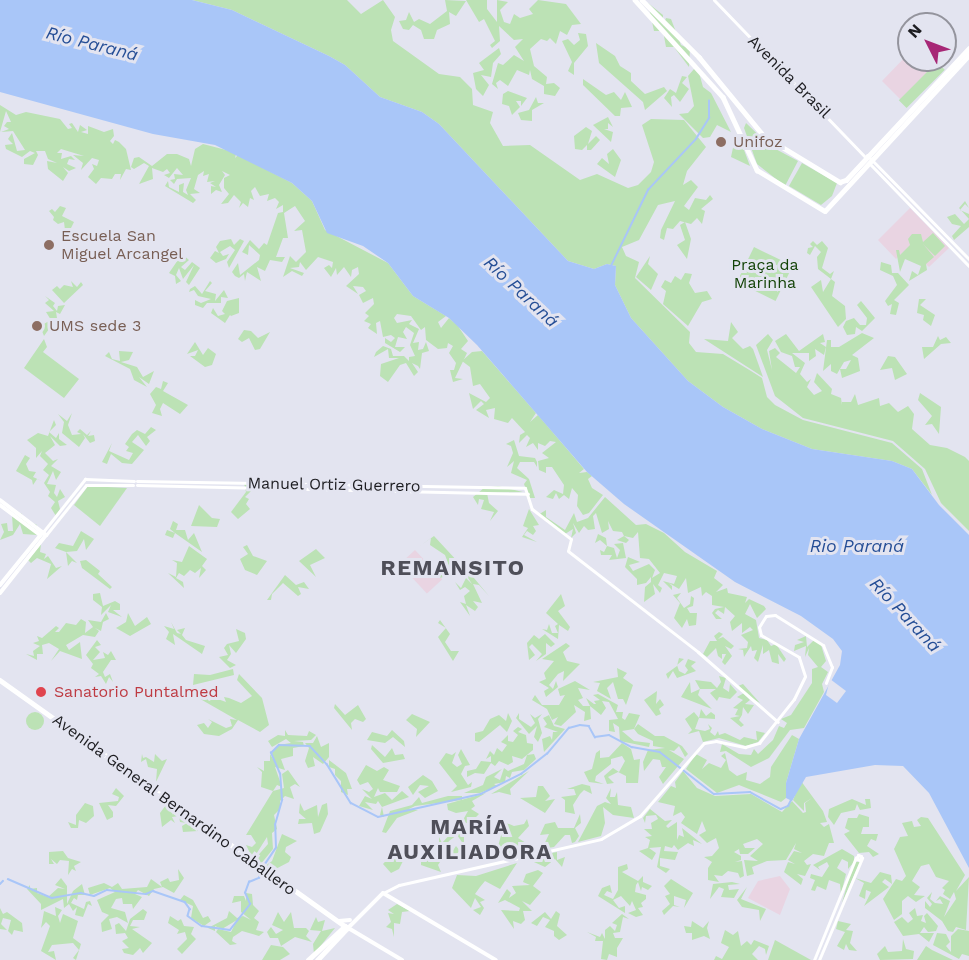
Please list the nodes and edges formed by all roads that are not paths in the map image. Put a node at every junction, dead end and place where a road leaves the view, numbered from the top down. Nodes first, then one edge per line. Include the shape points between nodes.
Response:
1 (635, 0) edge
2 (642, 0) edge
3 (714, 0) edge
4 (969, 48) edge
5 (969, 56) edge
6 (733, 114) junction
7 (746, 117) junction
8 (868, 158) junction
9 (881, 167) junction
10 (877, 171) junction
11 (840, 182) junction
12 (832, 203) junction
13 (969, 259) edge
14 (969, 266) edge
15 (135, 483) junction
16 (528, 494) junction
17 (72, 499) junction
18 (0, 500) edge
19 (0, 505) edge
20 (43, 535) junction
21 (0, 585) edge
22 (0, 593) edge
23 (0, 680) edge
24 (826, 682) dead end
25 (778, 722) junction
26 (383, 893) junction
27 (359, 914) junction
28 (336, 920) junction
29 (350, 920) junction
30 (346, 927) junction
31 (355, 932) junction
32 (343, 935) junction
33 (335, 936) junction
34 (311, 960) edge
35 (318, 960) edge
36 (402, 960) edge
37 (496, 960) edge
38 (814, 960) edge
39 (819, 960) edge

1 - 6 main road via 694,62
2 - 7 main road via 699,57
3 - 8 street, Avenida Brasil
4 - 8 main road
5 - 8 main road
6 - 7 main road via 740,119
6 - 12 main road via 757,170 825,211
7 - 11 main road via 772,142
8 - 9 street, Avenida Brasil
8 - 10 street, Avenida Brasil
8 - 11 main road
8 - 12 main road
9 - 10 street
9 - 13 street, Avenida Brasil
10 - 14 street, Avenida Brasil
11 - 12 main road
15 - 16 street, Manuel Ortiz Guerrero
15 - 16 street, Manuel Ortiz Guerrero via 525,488
15 - 17 street, Manuel Ortiz Guerrero via 86,485
15 - 17 street, Manuel Ortiz Guerrero via 85,479
16 - 25 street, Manuel Ortiz Guerrero via 532,509 571,539 568,551 698,652
17 - 20 street
18 - 20 main road
19 - 20 main road
20 - 21 main road
20 - 22 main road
23 - 28 main road, Avenida General Bernardino Caballero
24 - 25 street via 832,667 823,645 775,615 766,616 759,627 761,635 796,654 805,670 801,686
25 - 26 street via 754,746 710,741 691,755 640,816 601,839 399,885
26 - 27 main road
26 - 37 main road
27 - 29 main road
27 - 30 main road
28 - 29 main road
28 - 30 main road, Avenida General Bernardino Caballero
28 - 33 main road
29 - 30 main road
30 - 31 main road
30 - 32 main road
30 - 33 main road
31 - 32 main road
31 - 36 main road
32 - 35 main road
33 - 34 main road
38 - 39 street via 860,855

